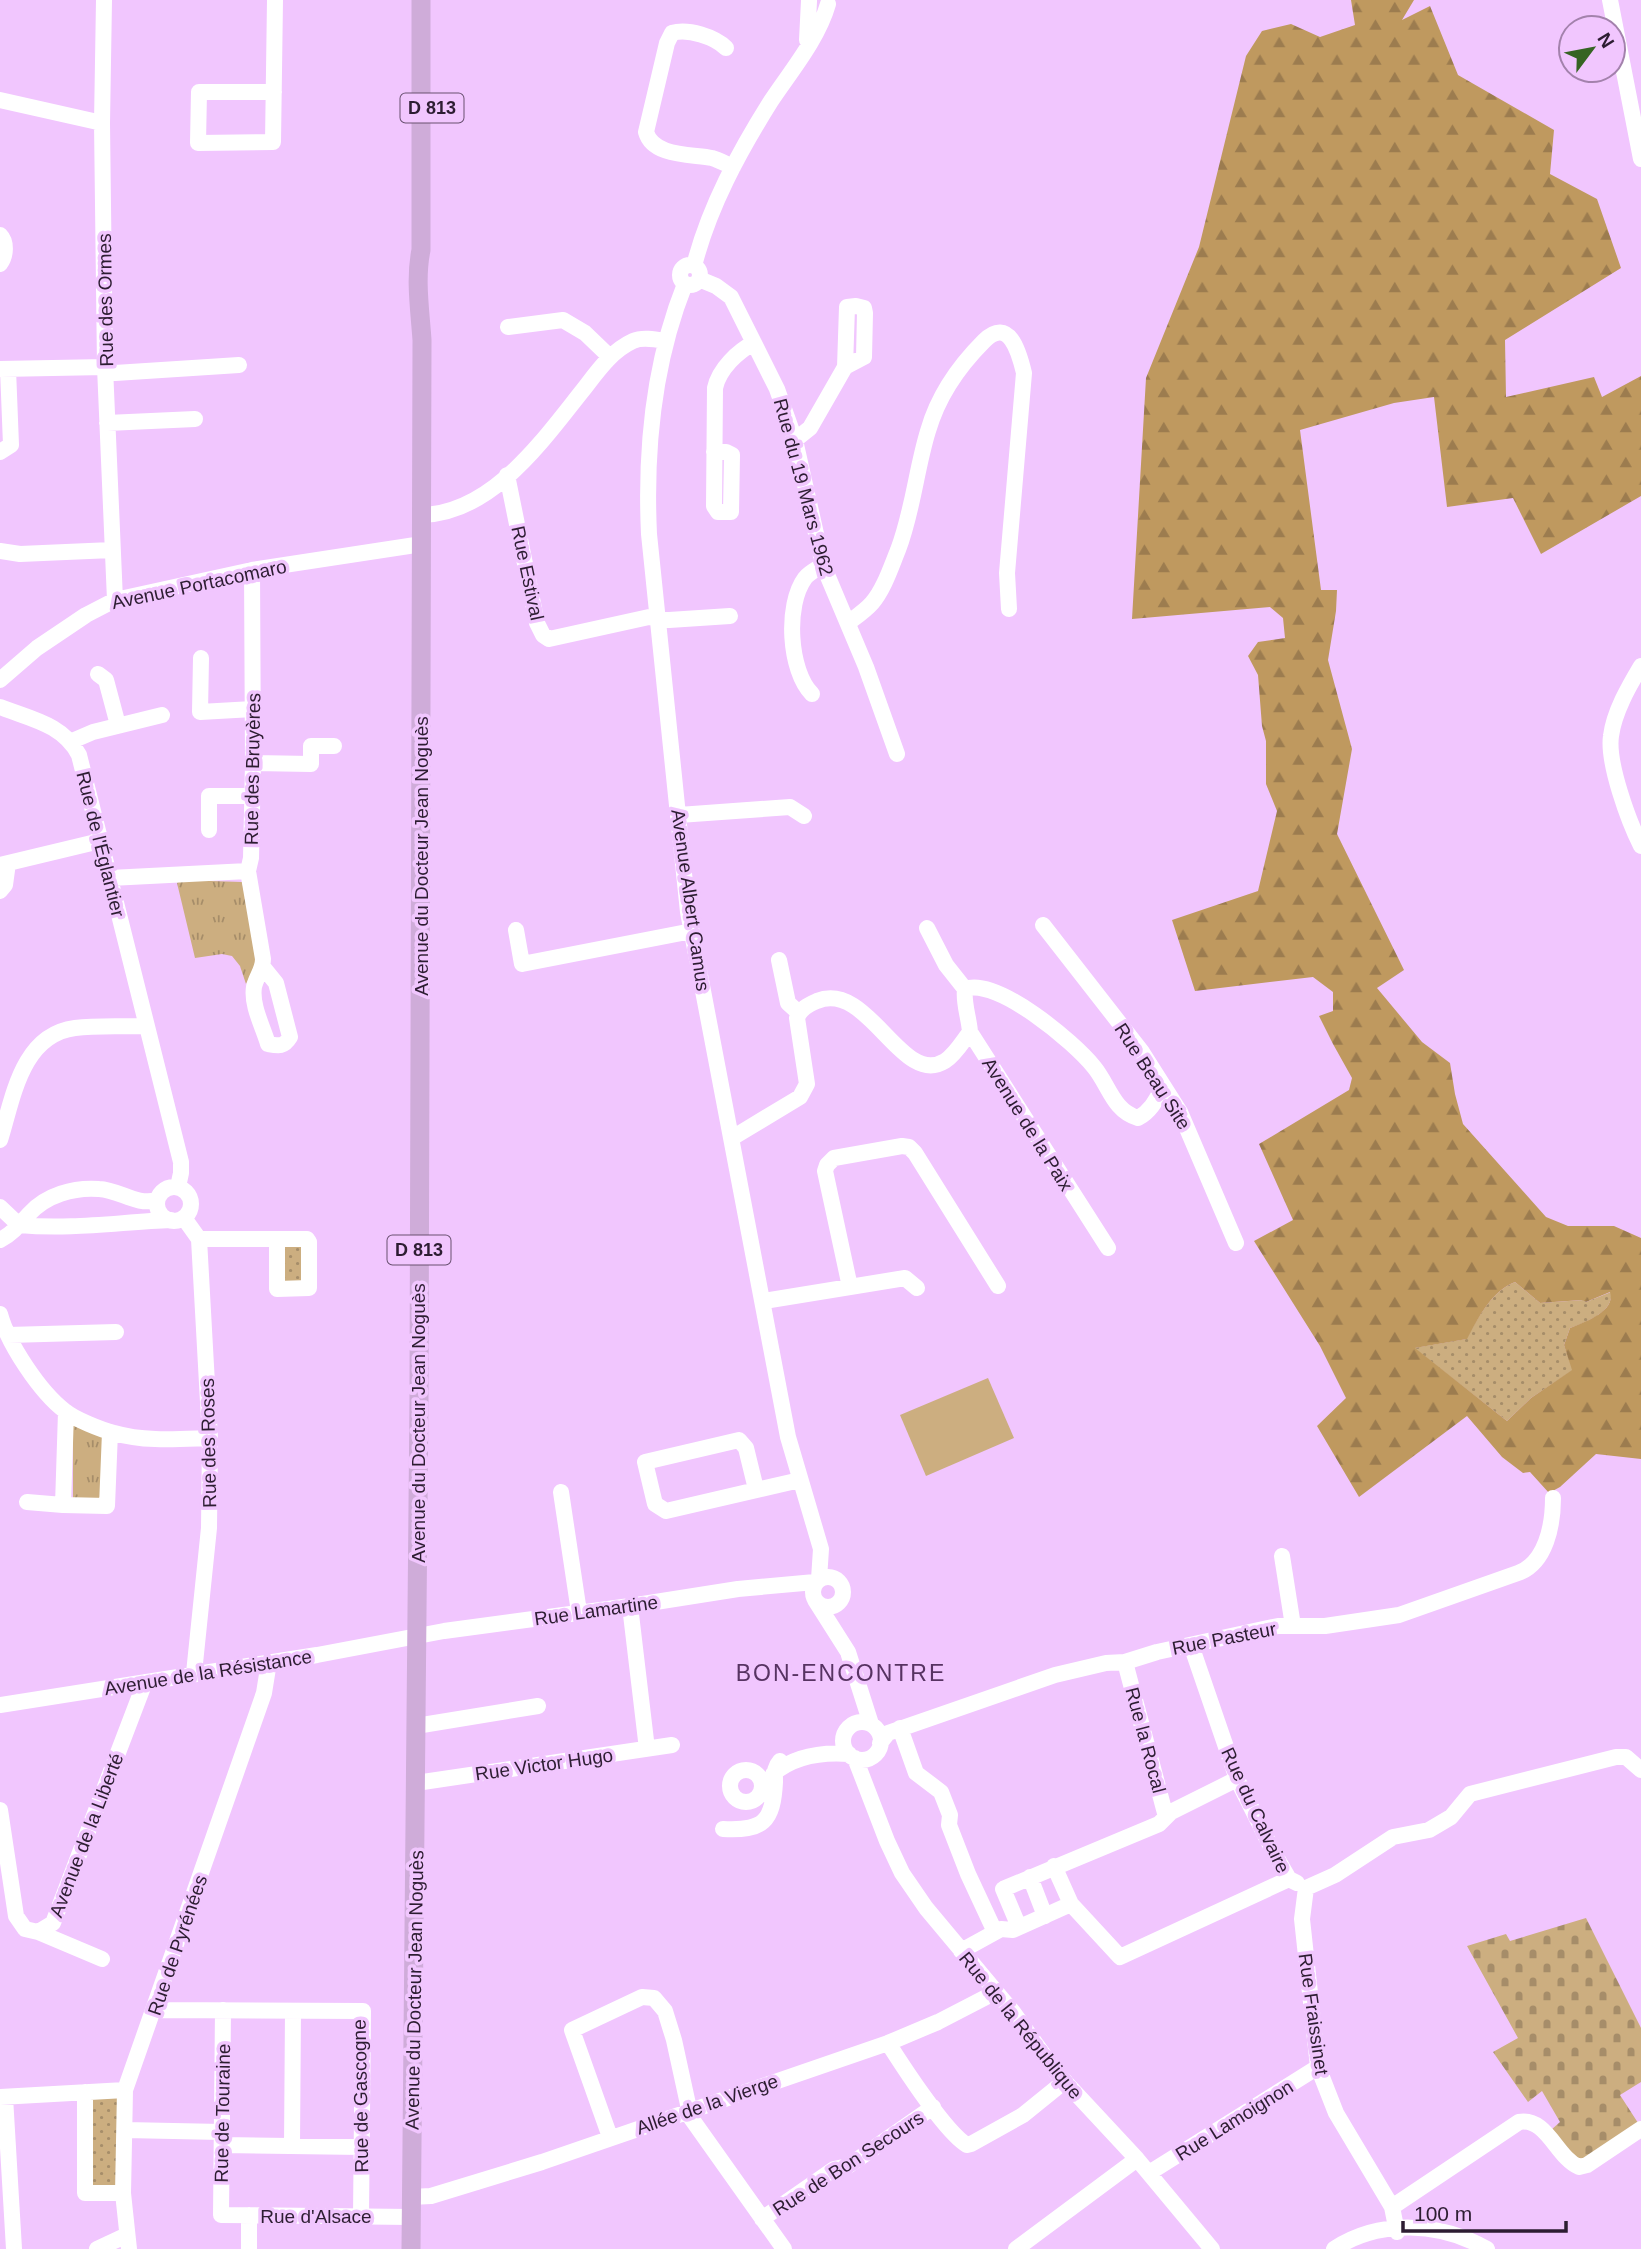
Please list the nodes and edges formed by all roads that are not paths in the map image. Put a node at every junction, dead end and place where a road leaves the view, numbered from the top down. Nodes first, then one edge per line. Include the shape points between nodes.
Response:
1 (104, 0) edge
2 (275, 0) edge
3 (421, 0) edge
4 (433, 0) edge
5 (1611, 0) edge
6 (809, 1) edge
7 (830, 2) edge
8 (726, 48) dead end
9 (805, 49) junction
10 (274, 92) junction
11 (0, 100) edge
12 (102, 123) junction
13 (1641, 159) edge
14 (733, 167) junction
15 (421, 216) junction
16 (0, 235) edge
17 (0, 264) edge
18 (693, 276) junction
19 (508, 327) dead end
20 (664, 341) junction
21 (754, 343) junction
22 (610, 357) junction
23 (239, 365) dead end
24 (105, 367) junction
25 (845, 367) dead end
26 (4, 369) edge
27 (195, 419) dead end
28 (107, 423) junction
29 (5, 426) edge
30 (795, 440) junction
31 (0, 452) edge
32 (715, 452) dead end
33 (507, 475) junction
34 (421, 514) junction
35 (422, 544) junction
36 (112, 550) junction
37 (0, 551) edge
38 (823, 565) junction
39 (252, 570) junction
40 (115, 600) junction
41 (1009, 609) dead end
42 (730, 616) dead end
43 (659, 618) junction
44 (848, 623) junction
45 (201, 659) dead end
46 (1641, 666) edge
47 (98, 674) dead end
48 (0, 680) edge
49 (812, 694) dead end
50 (0, 707) edge
51 (253, 709) junction
52 (162, 715) dead end
53 (118, 725) junction
54 (72, 741) junction
55 (334, 746) dead end
56 (897, 754) dead end
57 (253, 763) junction
58 (251, 796) junction
59 (679, 815) junction
60 (804, 816) dead end
61 (209, 830) dead end
62 (100, 841) junction
63 (1641, 846) edge
64 (4, 864) edge
65 (248, 871) junction
66 (110, 878) junction
67 (0, 891) edge
68 (1043, 925) dead end
69 (927, 928) dead end
70 (516, 930) dead end
71 (692, 930) junction
72 (779, 960) dead end
73 (263, 967) dead end
74 (966, 990) junction
75 (799, 1013) junction
76 (146, 1026) junction
77 (970, 1032) junction
78 (1163, 1087) junction
79 (732, 1138) junction
80 (0, 1140) edge
81 (178, 1187) junction
82 (157, 1200) junction
83 (0, 1206) edge
84 (177, 1219) junction
85 (19, 1225) junction
86 (199, 1239) junction
87 (278, 1239) dead end
88 (0, 1240) edge
89 (1236, 1244) dead end
90 (1108, 1248) dead end
91 (998, 1286) dead end
92 (850, 1287) junction
93 (917, 1288) dead end
94 (764, 1301) junction
95 (0, 1314) edge
96 (116, 1332) dead end
97 (8, 1335) junction
98 (66, 1412) junction
99 (110, 1432) junction
100 (210, 1438) junction
101 (800, 1480) junction
102 (756, 1489) junction
103 (561, 1492) dead end
104 (1553, 1498) dead end
105 (27, 1502) dead end
106 (63, 1505) junction
107 (811, 1510) junction
108 (1282, 1556) dead end
109 (837, 1579) junction
110 (816, 1589) junction
111 (838, 1603) junction
112 (630, 1606) junction
113 (579, 1612) junction
114 (1293, 1626) junction
115 (416, 1636) junction
116 (841, 1642) junction
117 (1191, 1644) junction
118 (269, 1662) junction
119 (1125, 1662) junction
120 (194, 1673) junction
121 (145, 1682) junction
122 (0, 1704) edge
123 (538, 1706) dead end
124 (416, 1726) junction
125 (873, 1734) junction
126 (672, 1745) dead end
127 (647, 1749) junction
128 (828, 1752) junction
129 (852, 1756) junction
130 (780, 1765) junction
131 (746, 1770) junction
132 (1641, 1770) edge
133 (1237, 1779) junction
134 (864, 1780) junction
135 (416, 1783) junction
136 (762, 1787) junction
137 (0, 1810) edge
138 (1162, 1820) junction
139 (723, 1829) dead end
140 (1054, 1866) junction
141 (1030, 1877) junction
142 (1289, 1879) junction
143 (1306, 1888) junction
144 (1071, 1904) junction
145 (1045, 1916) junction
146 (1019, 1927) junction
147 (38, 1932) junction
148 (995, 1932) junction
149 (961, 1951) junction
150 (102, 1959) dead end
151 (996, 1992) junction
152 (154, 2010) junction
153 (223, 2010) junction
154 (293, 2011) junction
155 (888, 2043) junction
156 (1318, 2067) junction
157 (1068, 2084) junction
158 (125, 2090) junction
159 (85, 2092) junction
160 (3, 2097) edge
161 (933, 2107) junction
162 (689, 2110) junction
163 (1641, 2129) edge
164 (125, 2130) junction
165 (610, 2137) junction
166 (222, 2138) junction
167 (292, 2146) junction
168 (362, 2147) junction
169 (1137, 2159) junction
170 (1149, 2173) junction
171 (123, 2193) junction
172 (411, 2207) junction
173 (1392, 2207) junction
174 (221, 2215) joint
175 (249, 2215) junction
176 (361, 2216) junction
177 (762, 2219) junction
178 (1397, 2229) junction
179 (128, 2242) edge
180 (1337, 2247) edge
181 (14, 2249) edge
182 (97, 2249) edge
183 (249, 2249) edge
184 (411, 2249) edge
185 (784, 2249) edge
186 (1016, 2249) edge
187 (1212, 2249) edge
188 (1480, 2249) edge
189 (1487, 2249) edge

1 - 12 street, Rue des Ormes
2 - 10 street
3 - 15 main road, Avenue du Docteur Jean Noguès / D 813
4 - 15 main road, Avenue du Docteur Jean Noguès / D 813 via 432,115
5 - 13 street
6 - 7 street via 817,5
6 - 9 street, Avenue Albert Camus
7 - 9 street, Avenue Albert Camus
8 - 14 street via 718,40 672,33 646,132 651,143 663,150 715,159
9 - 14 street, Avenue Albert Camus
10 - 10 street via 273,142 198,143 199,92
11 - 12 street
12 - 24 street, Rue des Ormes
14 - 18 street, Avenue Albert Camus via 700,241
15 - 34 main road, Avenue du Docteur Jean Noguès / D 813 via 425,264
16 - 17 street via 4,258
18 - 20 street, Avenue Albert Camus
18 - 21 street, Rue du 19 Mars 1962 via 731,297
19 - 22 street via 563,320
20 - 22 street via 640,339
20 - 43 street, Avenue Albert Camus via 647,485
21 - 30 street, Rue du 19 Mars 1962
21 - 32 street via 743,349 716,382
22 - 33 street via 536,449
23 - 24 street via 115,373
24 - 26 street
24 - 28 street, Rue des Ormes
25 - 30 street via 810,428
26 - 29 street
27 - 28 street
28 - 36 street, Rue des Ormes
29 - 31 street via 11,445
30 - 38 street, Rue du 19 Mars 1962
33 - 34 street via 474,501 440,514
33 - 43 street, Rue Estival via 543,635 549,639
34 - 35 main road, Avenue du Docteur Jean Noguès / D 813
35 - 39 street, Avenue Portacomaro
35 - 115 main road, Avenue du Docteur Jean Noguès / D 813
36 - 37 street
36 - 40 street, Rue des Ormes
38 - 44 street, Rue du 19 Mars 1962
38 - 49 street via 803,580 792,636 799,674
39 - 40 street, Avenue Portacomaro
39 - 51 street, Rue des Bruyères
40 - 48 street, Avenue Portacomaro via 37,648
41 - 44 street via 1007,573 1024,373 1013,343 999,331 960,366 939,403 898,549 873,603
42 - 43 street
43 - 59 street, Avenue Albert Camus
44 - 56 street, Rue du 19 Mars 1962
45 - 51 street via 200,712
46 - 63 street via 1611,737 1618,781
47 - 53 street via 106,680
50 - 54 street via 60,730
51 - 57 street, Rue des Bruyères
52 - 53 street
53 - 54 street
54 - 62 street, Rue de l'Églantier
55 - 57 street via 312,746 311,764
57 - 58 street, Rue des Bruyères
58 - 61 street via 209,796
58 - 65 street, Rue des Bruyères
59 - 60 street via 790,807
59 - 71 street, Avenue Albert Camus
62 - 64 street
62 - 66 street, Rue de l'Églantier
64 - 67 street via 5,886
65 - 66 street, Rue des Bruyères
65 - 73 street
66 - 76 street, Rue de l'Églantier
68 - 78 street, Rue Beau Site via 1142,1052
69 - 74 street via 946,965
70 - 71 street via 522,964
71 - 79 street, Avenue Albert Camus
72 - 75 street via 788,1003
74 - 77 street, Avenue de la Paix
74 - 78 street via 978,987 1012,999 1069,1040 1095,1068 1126,1115 1138,1118 1146,1113
75 - 77 street via 822,999 848,1002 923,1065 946,1061
75 - 79 street via 804,1091
76 - 80 street via 74,1028 42,1044 24,1065
76 - 81 street via 181,1162
77 - 90 street, Avenue de la Paix
78 - 89 street, Rue Beau Site via 1180,1112
79 - 94 street, Avenue Albert Camus
81 - 82 street via 163,1191
81 - 84 street via 190,1198 190,1209
82 - 84 street via 162,1215
82 - 85 street via 145,1204 102,1189 77,1190 47,1200
83 - 85 street
84 - 85 street via 142,1224
84 - 86 street
85 - 88 street
86 - 87 street
86 - 100 street, Rue des Roses
91 - 92 street via 915,1153 902,1146 834,1158 827,1165
92 - 93 street via 905,1278
92 - 94 street
94 - 101 street, Avenue Albert Camus
95 - 97 street
96 - 97 street
97 - 98 street via 27,1368
98 - 99 street
98 - 106 street
99 - 100 street via 147,1438
99 - 106 street via 107,1506
100 - 120 street, Rue des Roses via 209,1528
101 - 102 street
101 - 107 street, Avenue Albert Camus
102 - 102 street via 740,1440 645,1462 655,1504 666,1511
103 - 113 street
104 - 114 street, Rue Pasteur via 1549,1536 1527,1570 1399,1615
105 - 106 street
107 - 109 street, Avenue Albert Camus
107 - 110 street, Avenue Albert Camus via 821,1549
108 - 114 street
109 - 110 street via 828,1576
109 - 111 street via 843,1592
110 - 111 street via 826,1607
110 - 112 street, Rue Lamartine via 738,1589
110 - 116 street
111 - 116 street
112 - 113 street, Rue Lamartine
112 - 127 street
113 - 115 street, Rue Lamartine
114 - 117 street, Rue Pasteur
115 - 118 street, Avenue de la Résistance
115 - 124 main road, Avenue du Docteur Jean Noguès / D 813
116 - 125 street
117 - 119 street, Rue Pasteur
117 - 133 street, Rue du Calvaire
118 - 120 street, Avenue de la Résistance
118 - 152 street, Rue de Pyrénées via 264,1693
119 - 125 street, Rue Pasteur via 1055,1675
119 - 138 street, Rue la Rocal
120 - 121 street, Avenue de la Résistance
121 - 122 street, Avenue de la Résistance
121 - 147 street, Avenue de la Liberté via 53,1923
123 - 124 street
124 - 135 main road, Avenue du Docteur Jean Noguès / D 813
125 - 128 street
125 - 129 street via 867,1759
125 - 129 street, Rue de la République via 844,1745
125 - 134 street
125 - 148 street via 941,1792 950,1815 948,1825
126 - 127 street, Rue Victor Hugo
127 - 135 street, Rue Victor Hugo
128 - 129 street
128 - 130 street
129 - 134 street, Rue de la République
130 - 131 street via 771,1759
130 - 136 street
130 - 139 street via 766,1820 756,1826
131 - 136 street via 755,1773
131 - 136 street via 731,1781 736,1799 750,1802
132 - 143 street via 1626,1757 1616,1757 1470,1794 1451,1817 1429,1830 1393,1837
133 - 138 street
133 - 142 street, Rue du Calvaire
134 - 149 street, Rue de la République via 902,1873
135 - 172 main road, Avenue du Docteur Jean Noguès / D 813
137 - 147 street, Avenue de la Liberté via 16,1916 25,1928
138 - 140 street
140 - 141 street
140 - 144 street
141 - 145 street
141 - 146 street via 1003,1889
142 - 143 street
142 - 144 street, Rue du Calvaire via 1120,1957
143 - 156 street, Rue Fraissinet via 1302,1919
144 - 145 street
145 - 146 street
146 - 148 street
147 - 150 street
148 - 149 street
149 - 151 street, Rue de la République
151 - 155 street, Allée de la Vierge
151 - 157 street, Rue de la République
152 - 153 street, Rue de Gascogne
152 - 158 street, Rue de Pyrénées
153 - 154 street, Rue de Gascogne
153 - 166 street, Rue de Touraine
154 - 167 street
154 - 168 street, Rue de Gascogne via 363,2011
155 - 161 street
155 - 162 street, Allée de la Vierge
156 - 170 street, Rue Lamoignon
156 - 173 street, Rue Fraissinet via 1336,2113
157 - 161 street via 971,2144 962,2143
157 - 169 street, Rue de la République
158 - 159 street
158 - 164 street, Rue de Pyrénées
159 - 160 street
159 - 171 street via 85,2193
160 - 181 street
161 - 177 street, Rue de Bon Secours
162 - 165 street, Allée de la Vierge
162 - 165 street via 665,2011 654,1998 642,1997 572,2030
162 - 177 street via 697,2129
163 - 173 street via 1579,2167 1565,2158 1539,2125 1519,2122
164 - 166 street
164 - 171 street, Rue de Pyrénées
165 - 172 street, Allée de la Vierge via 431,2196
166 - 167 street
166 - 174 street, Rue de Touraine
167 - 168 street
168 - 176 street, Rue de Gascogne
169 - 170 street, Rue de la République
169 - 186 street
170 - 187 street, Rue de la République
171 - 179 street, Rue de Pyrénées
172 - 176 street, Rue d'Alsace
172 - 184 main road, Avenue du Docteur Jean Noguès / D 813
173 - 178 street, Rue Fraissinet
174 - 175 street, Rue d'Alsace
175 - 176 street, Rue d'Alsace
175 - 183 street
177 - 185 street
178 - 180 street
178 - 188 street via 1447,2236
178 - 189 street via 1447,2232
179 - 182 street

